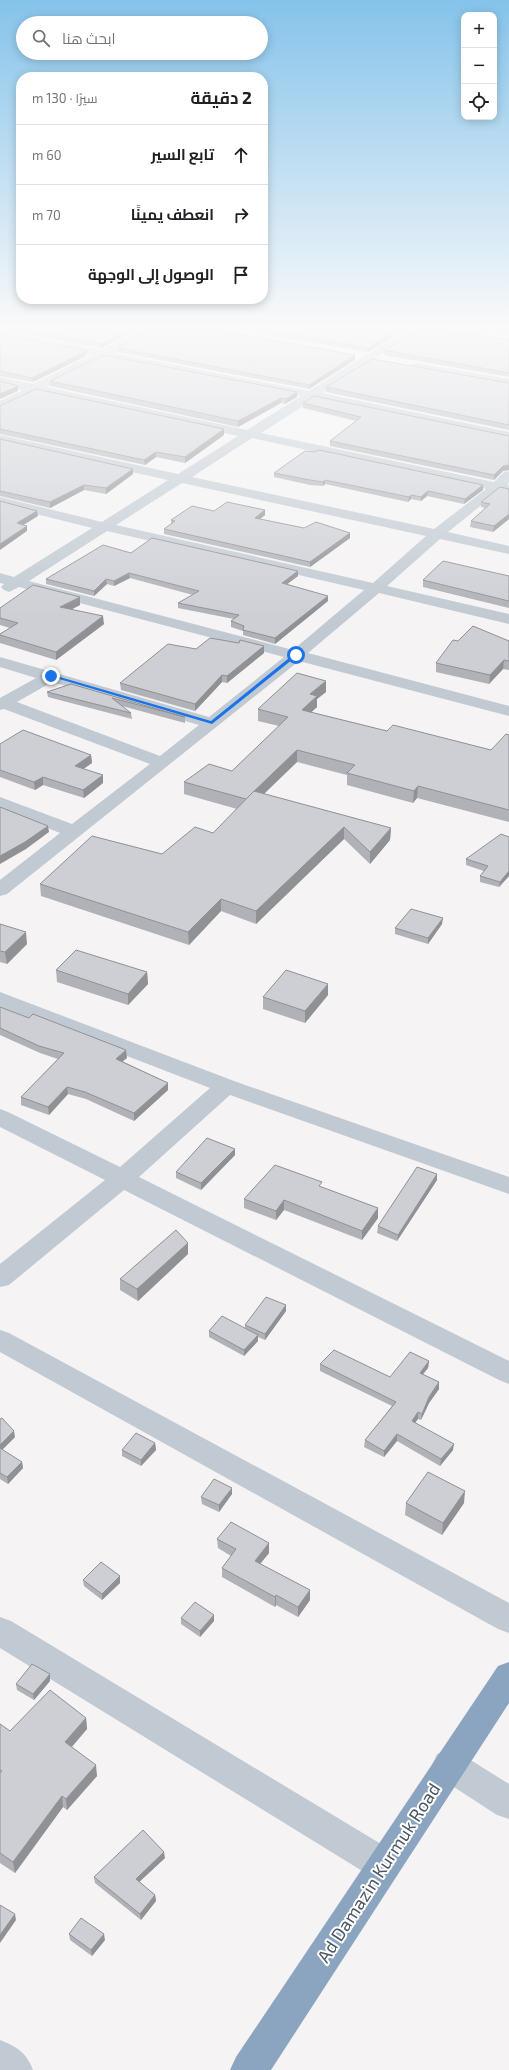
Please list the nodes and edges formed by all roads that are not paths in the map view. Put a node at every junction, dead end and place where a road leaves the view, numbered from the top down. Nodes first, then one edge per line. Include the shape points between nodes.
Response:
1 (196, 424) edge
2 (267, 424) edge
3 (450, 424) edge
4 (248, 435) junction
5 (509, 436) edge
6 (0, 439) edge
7 (509, 475) edge
8 (180, 478) junction
9 (503, 488) edge
10 (0, 501) edge
11 (102, 527) junction
12 (437, 535) junction
13 (509, 550) edge
14 (0, 578) edge
15 (16, 582) junction
16 (379, 587) junction
17 (0, 592) edge
18 (509, 619) edge
19 (296, 655) junction
20 (0, 662) edge
21 (51, 676) junction
22 (2, 704) edge
23 (509, 711) edge
24 (212, 723) junction
25 (162, 762) junction
26 (0, 803) edge
27 (74, 832) junction
28 (0, 890) edge
29 (0, 999) edge
30 (226, 1086) junction
31 (0, 1117) edge
32 (123, 1179) junction
33 (509, 1186) edge
34 (0, 1278) edge
35 (0, 1340) edge
36 (509, 1373) edge
37 (509, 1620) edge
38 (0, 1631) edge
39 (509, 1676) edge
40 (448, 1765) junction
41 (509, 1803) edge
42 (384, 1865) junction
43 (0, 2059) edge
44 (14, 2070) edge
45 (249, 2070) edge

1 - 4 street
2 - 4 street
3 - 5 street
4 - 8 street
4 - 9 street
6 - 8 street
7 - 9 street
8 - 11 street
8 - 12 street
9 - 12 street
10 - 11 street
11 - 15 street
11 - 16 street
12 - 13 street
12 - 16 street
14 - 15 street
15 - 17 street
15 - 19 street
16 - 18 street
16 - 19 street
19 - 23 street
19 - 24 street
20 - 21 street
21 - 22 street
21 - 24 street
22 - 25 street
24 - 25 street
25 - 27 street
26 - 27 street
27 - 28 street
29 - 30 street
30 - 32 street
30 - 33 street
31 - 32 street
32 - 34 street
32 - 36 street
35 - 37 street
38 - 42 street
39 - 40 highway, Ad Damazin Kurmuk Road
40 - 41 street
40 - 42 highway, Ad Damazin Kurmuk Road
42 - 45 highway, Ad Damazin Kurmuk Road
43 - 44 street

